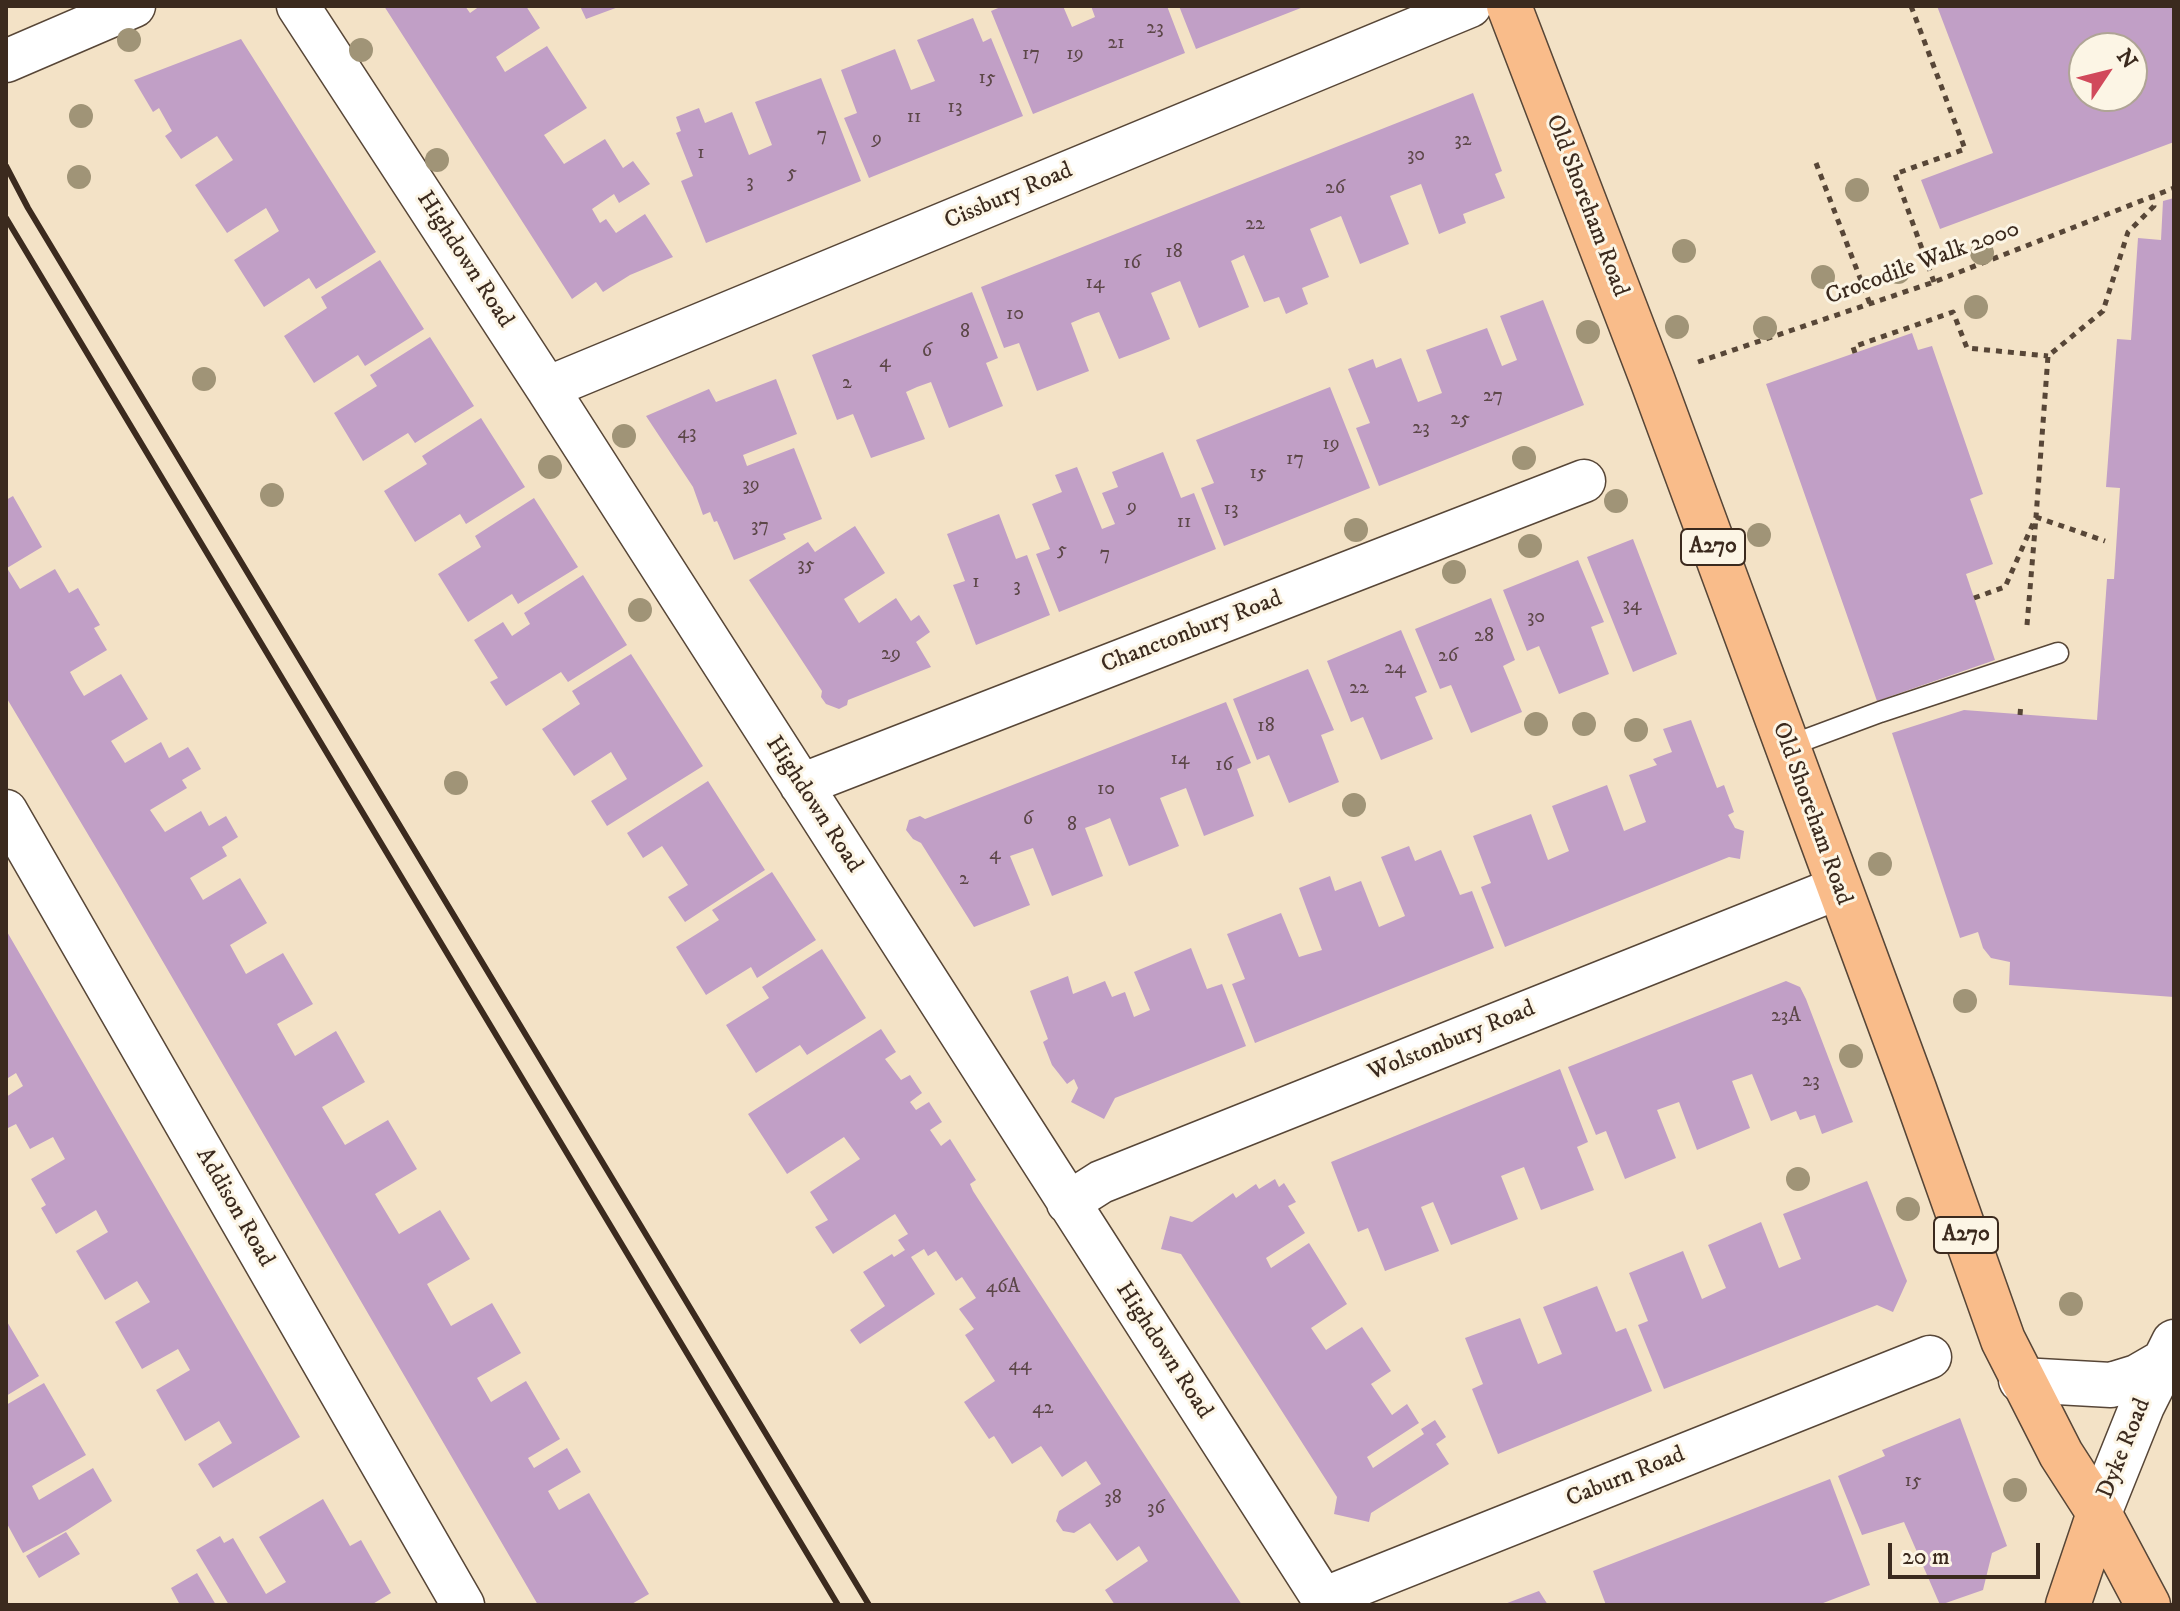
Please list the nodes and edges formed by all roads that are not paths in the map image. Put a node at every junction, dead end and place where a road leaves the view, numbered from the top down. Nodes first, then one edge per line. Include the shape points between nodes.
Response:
1 (134, 6) edge
2 (298, 6) edge
3 (1470, 6) edge
4 (1509, 6) edge
5 (20, 56) edge
6 (547, 388) junction
7 (1584, 481) dead end
8 (2058, 653) dead end
9 (1786, 747) junction
10 (801, 785) junction
11 (6, 811) edge
12 (1838, 888) junction
13 (1068, 1203) junction
14 (2168, 1352) edge
15 (1930, 1357) dead end
16 (2021, 1380) junction
17 (2099, 1513) junction
18 (1325, 1602) edge
19 (463, 1605) edge
20 (2068, 1605) edge
21 (2148, 1605) edge

1 - 5 street
2 - 6 street, Highdown Road
3 - 6 street, Cissbury Road
4 - 9 main road, Old Shoreham Road / A270
6 - 10 street, Highdown Road
7 - 10 street, Chanctonbury Road
8 - 9 lane
9 - 12 main road, Old Shoreham Road / A270
10 - 13 street, Highdown Road
11 - 19 street, Addison Road
12 - 13 street, Wolstonbury Road via 1101,1182
12 - 16 main road, Old Shoreham Road / A270
13 - 18 street, Highdown Road
14 - 16 street via 2137,1377 2111,1385
14 - 17 street, Dyke Road
15 - 18 street, Caburn Road
16 - 17 main road, Old Shoreham Road / A270
17 - 20 main road, Dyke Road
17 - 21 main road, Old Shoreham Road / A270

